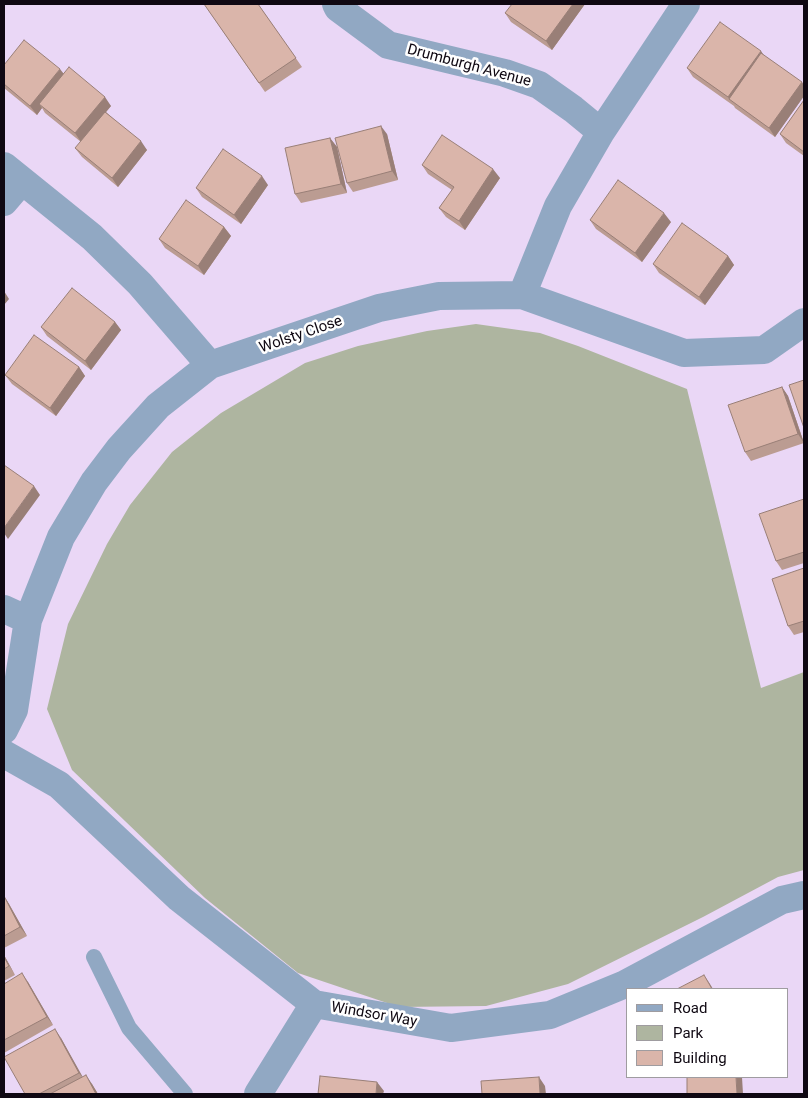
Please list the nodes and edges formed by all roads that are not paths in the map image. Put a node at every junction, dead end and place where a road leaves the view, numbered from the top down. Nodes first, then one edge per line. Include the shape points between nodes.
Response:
1 (336, 4) edge
2 (686, 4) edge
3 (601, 132) junction
4 (13, 174) edge
5 (4, 202) edge
6 (522, 294) junction
7 (804, 322) edge
8 (210, 365) junction
9 (4, 609) edge
10 (28, 620) junction
11 (4, 730) edge
12 (4, 754) edge
13 (804, 895) edge
14 (94, 957) dead end
15 (314, 1004) junction
16 (185, 1094) edge
17 (258, 1094) edge

1 - 3 street, Drumburgh Avenue via 388,45 505,73 539,85
2 - 3 street
3 - 6 street via 558,206
4 - 5 street
4 - 8 street via 92,237 140,284
6 - 7 street, Wolsty Close via 684,354 764,350
6 - 8 street, Wolsty Close via 439,296 378,308
8 - 10 street, Wolsty Close via 158,406 118,449 94,482 61,537
9 - 10 street
10 - 11 street, Wolsty Close via 14,710
12 - 15 street, Windsor Way via 59,785 179,898
13 - 15 street, Windsor Way via 782,900 623,985 550,1015 451,1028
14 - 16 lane via 129,1028
15 - 17 street

